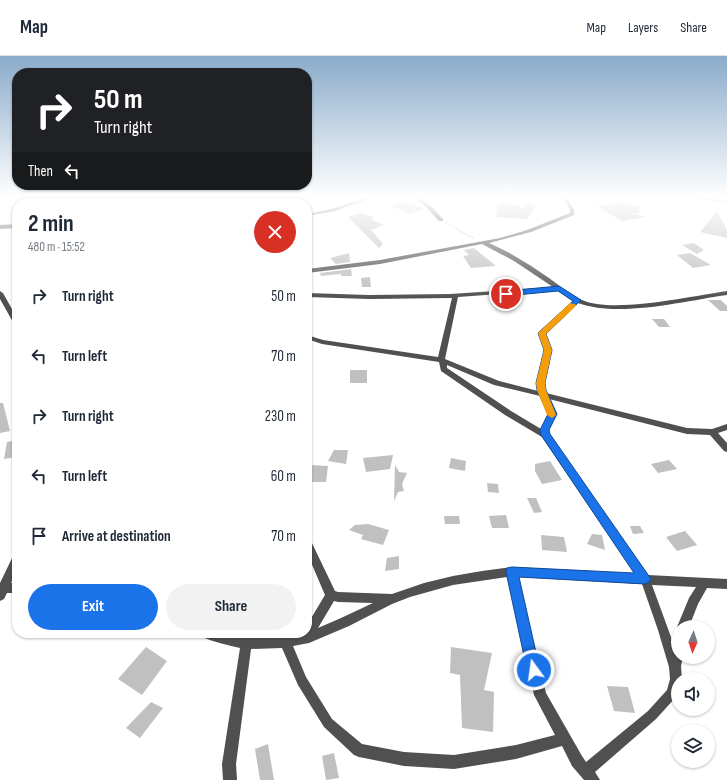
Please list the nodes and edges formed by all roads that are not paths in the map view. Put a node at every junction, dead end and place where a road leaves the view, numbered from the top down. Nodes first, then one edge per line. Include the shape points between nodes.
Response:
1 (530, 232) edge
2 (481, 242) junction
3 (312, 270) edge
4 (559, 288) junction
5 (0, 293) edge
6 (727, 293) edge
7 (314, 295) joint
8 (455, 296) junction
9 (312, 297) edge
10 (578, 300) junction
11 (12, 315) edge
12 (312, 339) edge
13 (441, 360) junction
14 (544, 395) junction
15 (727, 427) edge
16 (712, 432) junction
17 (546, 435) junction
18 (727, 449) edge
19 (312, 553) edge
20 (12, 569) edge
21 (512, 572) junction
22 (645, 579) junction
23 (704, 582) junction
24 (727, 584) edge
25 (12, 589) edge
26 (1, 591) edge
27 (331, 595) junction
28 (394, 598) junction
29 (686, 620) edge
30 (312, 626) edge
31 (312, 635) edge
32 (217, 638) edge
33 (305, 638) edge
34 (286, 643) junction
35 (246, 644) junction
36 (676, 664) edge
37 (675, 667) junction
38 (564, 739) junction
39 (589, 776) edge
40 (230, 780) edge

1 - 2 street
2 - 3 street via 380,262
2 - 4 street via 508,255
4 - 8 street
4 - 10 street
5 - 11 street
6 - 10 street via 612,306 594,305
7 - 8 street
7 - 9 street
8 - 13 street
10 - 14 street via 542,333 548,350 540,383
12 - 13 street
13 - 14 street via 477,377
13 - 17 street via 444,369 454,378
14 - 16 street via 687,431
14 - 17 street via 552,414 545,430
15 - 16 street
16 - 18 street
17 - 22 street
19 - 27 street
20 - 26 street
21 - 22 street
21 - 28 street via 449,580
21 - 38 street via 540,695
22 - 23 street
22 - 37 street
23 - 24 street
23 - 29 street
25 - 26 street
27 - 28 street
27 - 30 street
28 - 31 street via 338,626
32 - 35 street
33 - 34 street
34 - 35 street
34 - 38 street via 302,681 328,723 360,750 404,759 454,762 516,752
35 - 40 street via 229,764
36 - 37 street
37 - 39 street via 676,679 672,693
38 - 39 street

